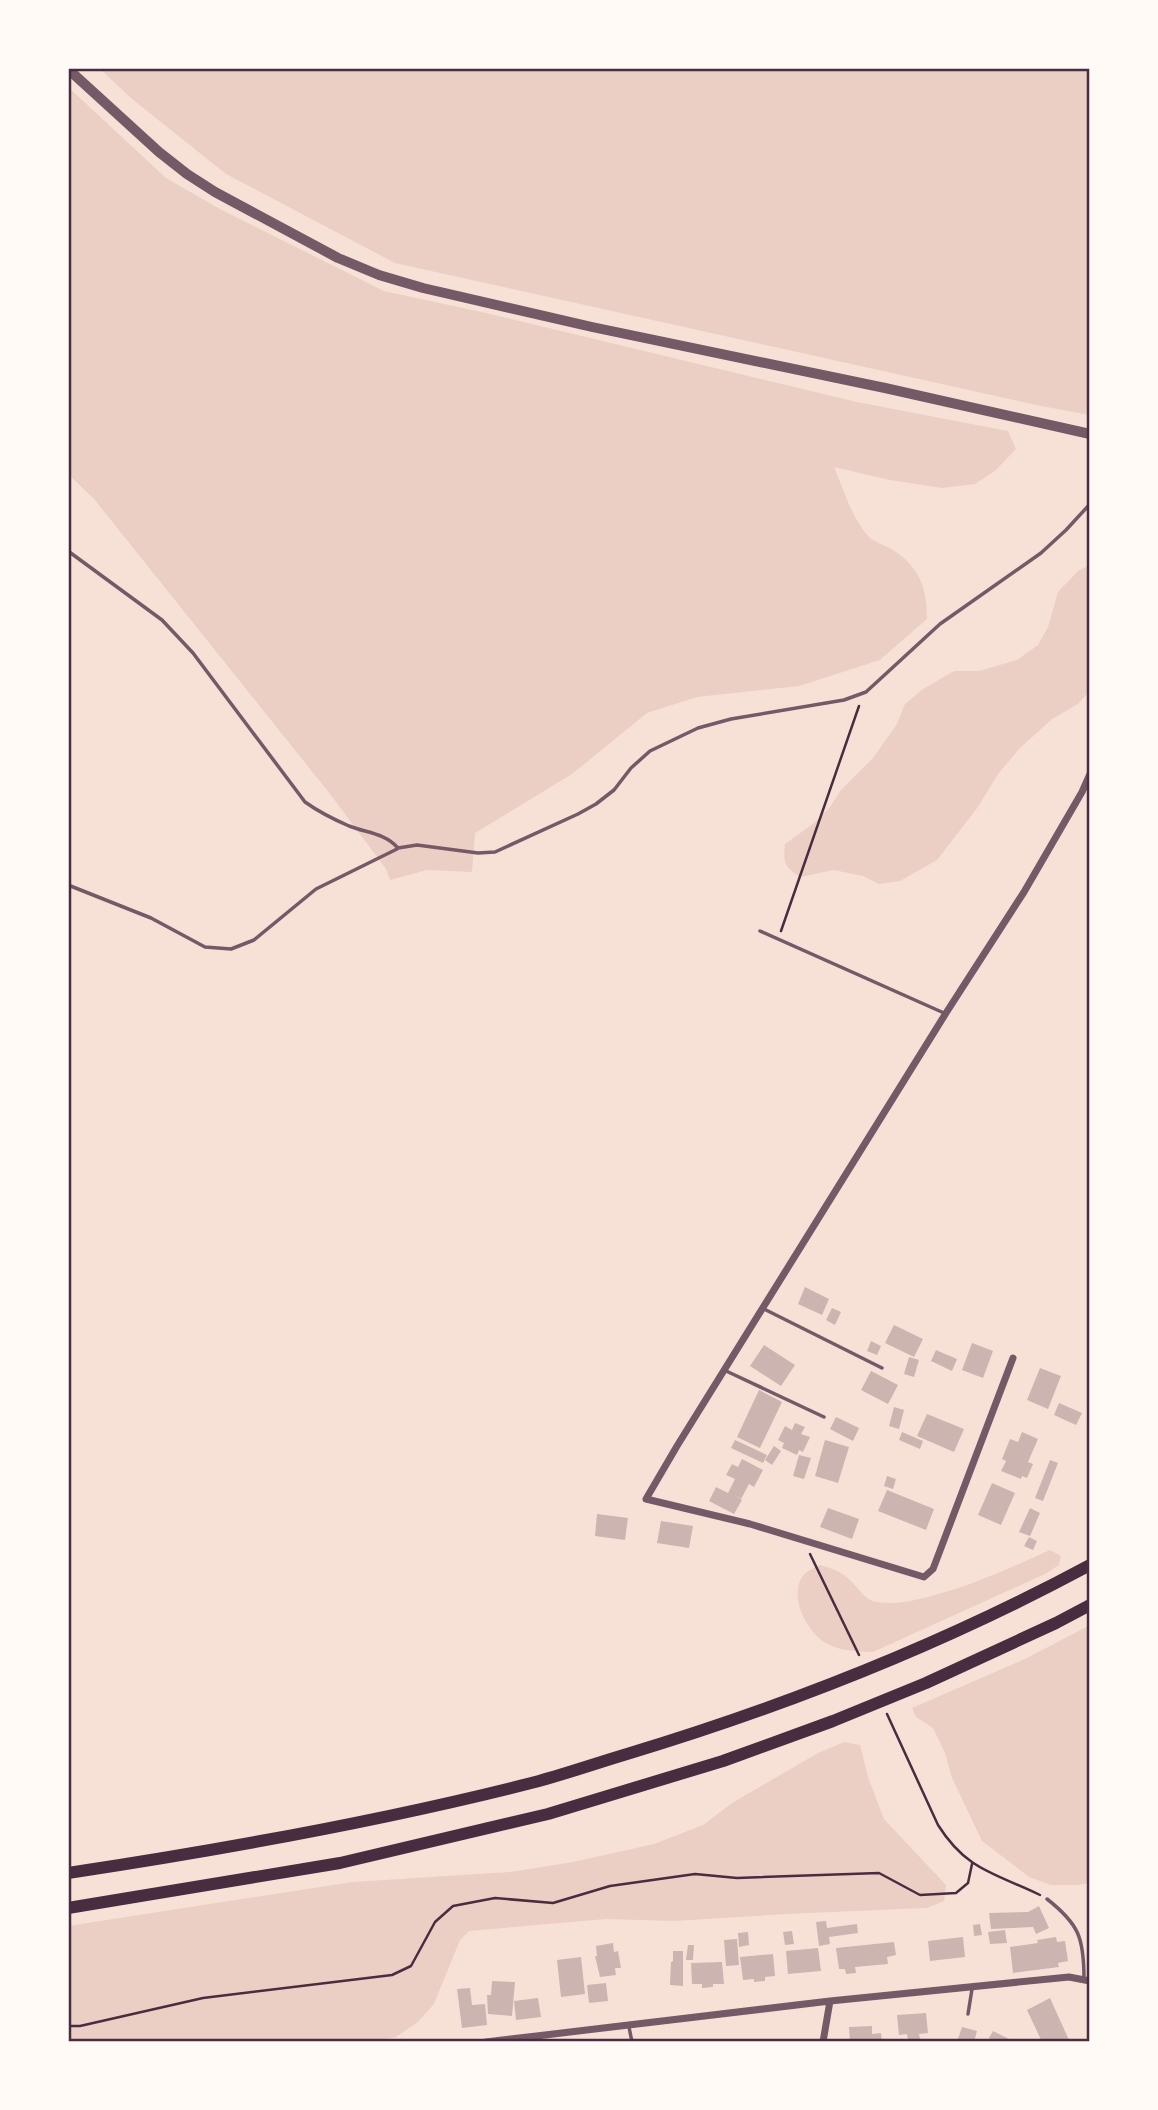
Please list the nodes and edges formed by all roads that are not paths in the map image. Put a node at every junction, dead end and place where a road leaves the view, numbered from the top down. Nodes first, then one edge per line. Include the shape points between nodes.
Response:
1 (68, 69) edge
2 (1090, 434) edge
3 (1090, 504) edge
4 (68, 551) edge
5 (1090, 774) edge
6 (1082, 792) junction
7 (1090, 797) edge
8 (398, 848) junction
9 (68, 885) edge
10 (761, 931) dead end
11 (946, 1013) junction
12 (762, 1308) junction
13 (1013, 1358) dead end
14 (882, 1368) dead end
15 (724, 1370) junction
16 (824, 1417) dead end
17 (1090, 1565) edge
18 (1090, 1605) edge
19 (68, 1873) edge
20 (1047, 1899) road end
21 (68, 1908) edge
22 (1087, 1980) edge
23 (972, 1986) junction
24 (830, 2001) junction
25 (968, 2014) dead end
26 (629, 2025) junction
27 (486, 2042) edge
28 (632, 2042) edge
29 (823, 2042) edge

1 - 2 street via 187,174 338,258 379,275 592,327
3 - 8 lane via 1041,552 940,624 863,693 698,728 650,751 596,804 495,852 417,845
4 - 8 lane via 162,620 193,653 305,802 323,815 390,839
5 - 6 street
6 - 7 lane
6 - 11 street
8 - 9 lane via 316,889 254,940 231,949 205,947 151,918
10 - 11 lane
11 - 12 street
12 - 14 lane
12 - 15 street
13 - 15 street via 933,1569 924,1577 750,1524 646,1499
15 - 16 lane
17 - 19 highway via 919,1647 813,1691 710,1729 540,1781 337,1827
18 - 21 highway via 833,1721 723,1761 561,1810 340,1863
20 - 22 lane via 1073,1923 1081,1939
22 - 23 street via 1069,1977
23 - 24 street
23 - 25 lane
24 - 26 street
24 - 29 street
26 - 27 street
26 - 28 lane

